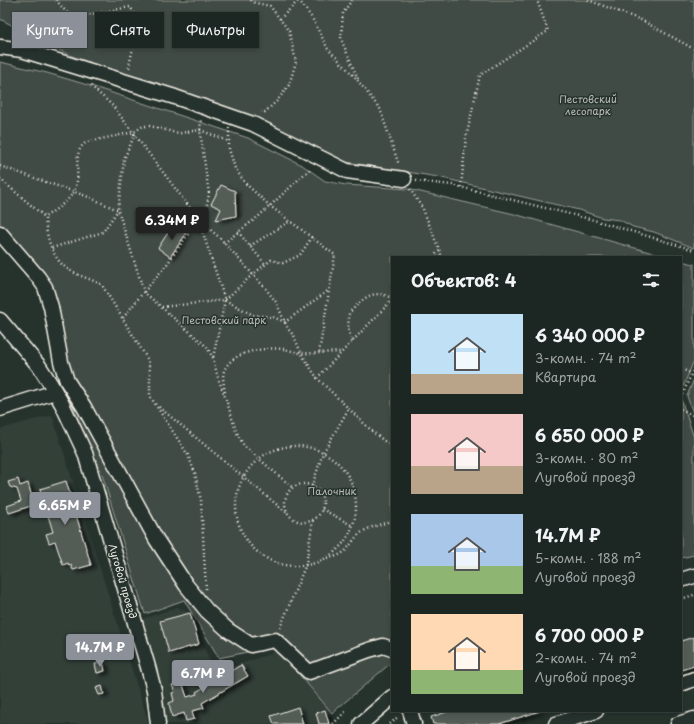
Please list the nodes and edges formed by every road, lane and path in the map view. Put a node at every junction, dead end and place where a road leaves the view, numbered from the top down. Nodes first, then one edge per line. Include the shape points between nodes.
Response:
1 (56, 0) edge
2 (251, 0) edge
3 (299, 0) edge
4 (352, 0) edge
5 (537, 0) edge
6 (588, 0) edge
7 (280, 19) junction
8 (0, 47) edge
9 (694, 49) edge
10 (129, 76) dead end
11 (359, 82) junction
12 (90, 85) dead end
13 (202, 107) junction
14 (257, 112) dead end
15 (231, 117) junction
16 (200, 130) junction
17 (134, 133) junction
18 (228, 141) junction
19 (321, 159) junction
20 (0, 166) edge
21 (0, 179) edge
22 (404, 179) junction
23 (461, 187) junction
24 (73, 192) junction
25 (270, 206) junction
26 (118, 210) junction
27 (46, 217) junction
28 (199, 220) junction
29 (290, 221) junction
30 (238, 232) junction
31 (0, 233) edge
32 (312, 237) junction
33 (224, 243) junction
34 (250, 246) junction
35 (52, 248) junction
36 (694, 250) edge
37 (440, 251) junction
38 (434, 256) edge
39 (442, 256) edge
40 (266, 265) junction
41 (252, 275) junction
42 (329, 290) junction
43 (143, 293) junction
44 (391, 299) edge
45 (225, 300) junction
46 (391, 300) edge
47 (161, 307) junction
48 (123, 318) junction
49 (0, 320) edge
50 (286, 322) junction
51 (352, 342) junction
52 (342, 352) junction
53 (301, 353) junction
54 (319, 353) junction
55 (213, 358) junction
56 (694, 368) edge
57 (682, 369) edge
58 (691, 373) junction
59 (317, 378) junction
60 (55, 392) junction
61 (682, 396) edge
62 (226, 399) junction
63 (156, 405) junction
64 (349, 408) dead end
65 (0, 409) edge
66 (682, 410) edge
67 (694, 416) edge
68 (391, 446) edge
69 (323, 453) junction
70 (258, 460) junction
71 (244, 477) junction
72 (312, 486) junction
73 (292, 487) junction
74 (322, 509) junction
75 (288, 514) junction
76 (313, 520) junction
77 (391, 520) edge
78 (353, 526) junction
79 (327, 558) junction
80 (306, 564) junction
81 (694, 576) edge
82 (682, 580) edge
83 (694, 595) edge
84 (682, 599) edge
85 (207, 611) junction
86 (275, 640) junction
87 (391, 649) edge
88 (694, 679) edge
89 (682, 684) edge
90 (391, 698) edge
91 (347, 710) dead end
92 (410, 712) edge
93 (594, 712) edge
94 (694, 719) edge
95 (582, 720) edge
96 (158, 724) edge
97 (334, 724) edge
98 (362, 724) edge
99 (414, 724) edge
100 (556, 724) edge
101 (678, 724) edge

1 - 10 path via 68,14 86,15 130,7 138,20 129,63
2 - 7 path via 270,6
3 - 7 path
3 - 11 path via 312,18 328,49
4 - 11 path via 343,13 341,39
5 - 23 path via 548,30 480,75 466,138
6 - 9 path via 641,20
7 - 14 path via 289,31 296,62 289,85 277,101 265,112
8 - 13 street via 22,50
11 - 22 path via 380,109
12 - 17 path via 113,106
13 - 15 street
13 - 16 path
15 - 18 path
15 - 19 street via 253,124
16 - 17 path via 181,133 143,126
16 - 18 path
16 - 28 path via 209,194 206,209
17 - 24 path via 92,140 83,144 79,151 76,186
17 - 26 path via 124,159
17 - 28 path
18 - 25 path via 234,168 245,183
19 - 22 street via 347,171
19 - 25 path
20 - 24 path
21 - 27 path
22 - 23 path
22 - 37 path via 423,209
23 - 36 path via 594,220
24 - 26 path
24 - 27 path
25 - 29 path
25 - 30 path
26 - 35 path via 103,232
26 - 43 path
27 - 35 path via 46,228
28 - 33 path
28 - 43 path
28 - 45 path
29 - 32 path
29 - 34 path
30 - 33 path
30 - 34 path
31 - 85 street via 45,287 60,362 67,381 84,407 156,539 186,585
32 - 40 path via 300,255 283,263 271,260
32 - 42 path via 335,254
33 - 41 path
34 - 40 path
35 - 48 path via 60,262 69,270 102,285
37 - 38 path
37 - 39 path
40 - 41 path
41 - 45 path
41 - 50 path via 276,302
42 - 50 path
42 - 54 path
43 - 47 path
43 - 48 path
44 - 51 path via 369,295 349,313 348,329
45 - 47 path
45 - 50 path via 253,315 278,318
45 - 55 path
46 - 51 path
47 - 55 path via 203,343
48 - 63 path via 148,360 150,396
49 - 60 street, Луговой проезд via 39,366
50 - 53 path
51 - 52 path
52 - 54 path
52 - 59 path
53 - 54 path
53 - 59 path
53 - 62 path via 283,349 260,350 235,358 224,372
55 - 62 path
56 - 58 path
57 - 58 path
58 - 61 path
59 - 68 path
60 - 65 street
60 - 96 street, Луговой проезд via 74,428 92,474 148,667
62 - 70 path via 236,431 244,446
63 - 71 path
63 - 85 path via 188,456 202,501
64 - 69 path
66 - 67 path
69 - 70 path via 312,448 291,446 271,451
69 - 72 path
69 - 78 path via 332,458 347,474 354,493
70 - 71 path
70 - 73 path
71 - 75 path
71 - 80 path via 236,496 236,503 237,517 244,537 266,559 286,566
72 - 73 path via 298,484
72 - 74 path via 322,496
73 - 75 path via 284,501
74 - 76 path
74 - 78 path
75 - 76 path via 297,521
76 - 80 path
77 - 79 path via 364,531 345,552
78 - 79 path via 342,544
79 - 80 path
80 - 86 path
81 - 82 street
83 - 84 path
85 - 86 street via 228,630 251,645
86 - 87 street via 308,672 383,646
88 - 89 street
90 - 98 street
91 - 97 path
92 - 99 street
93 - 95 street
94 - 101 street
95 - 100 street

